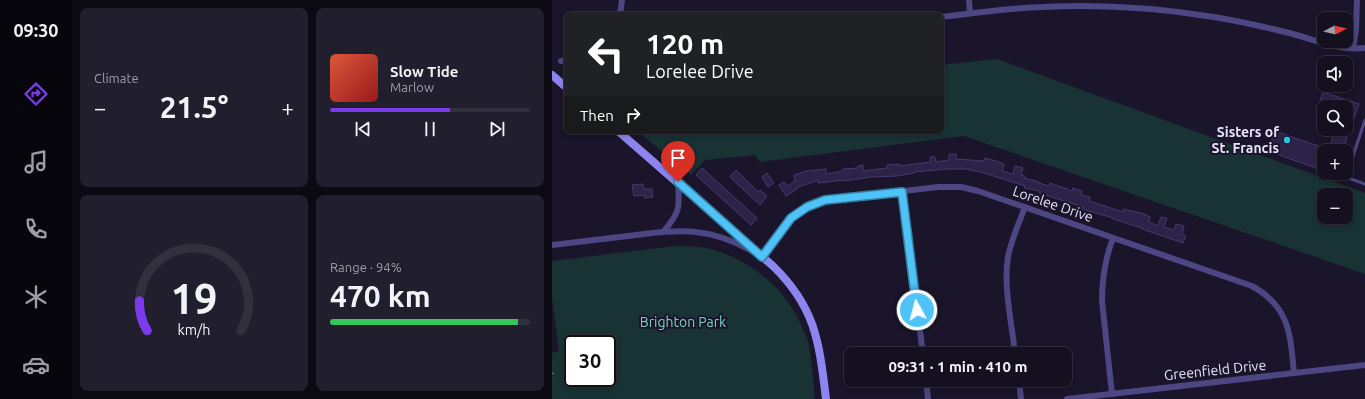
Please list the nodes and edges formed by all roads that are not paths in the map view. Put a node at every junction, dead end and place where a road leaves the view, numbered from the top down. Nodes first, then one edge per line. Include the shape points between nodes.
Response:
1 (622, 0) edge
2 (969, 0) edge
3 (1357, 0) edge
4 (1070, 3) edge
5 (620, 12) edge
6 (970, 13) junction
7 (944, 17) edge
8 (1317, 41) edge
9 (1353, 48) joint
10 (1365, 48) edge
11 (552, 75) edge
12 (564, 85) edge
13 (1365, 120) edge
14 (622, 134) edge
15 (678, 182) junction
16 (1365, 184) edge
17 (902, 192) junction
18 (1025, 207) junction
19 (663, 232) junction
20 (1113, 238) junction
21 (552, 246) edge
22 (762, 257) junction
23 (922, 347) edge
24 (1014, 347) edge
25 (1365, 365) edge
26 (1294, 373) junction
27 (927, 387) edge
28 (1020, 387) edge
29 (1112, 394) junction
30 (826, 399) edge
31 (928, 399) edge
32 (1021, 399) edge
33 (1067, 399) edge

1 - 5 street
2 - 6 street
3 - 9 street
4 - 6 street
4 - 8 street via 1212,17 1261,26
6 - 7 street
9 - 10 street
11 - 12 street
13 - 16 lane via 1346,177
14 - 15 street
15 - 19 street via 678,209 674,220
15 - 22 street
17 - 18 street, Lorelee Drive via 961,187
17 - 22 street, Lorelee Drive via 825,200 807,207 788,222
17 - 23 street
18 - 20 street, Lorelee Drive
18 - 24 street via 1011,245 1007,269
19 - 21 street
19 - 22 street via 685,230 714,235 741,245
20 - 26 street, Lorelee Drive via 1260,290 1277,306 1286,320 1291,338
20 - 29 street via 1106,260 1102,287
22 - 30 street via 788,281 808,312 819,346
25 - 26 street, Greenfield Drive
26 - 29 street, Greenfield Drive
27 - 31 street
28 - 32 street
29 - 33 street, Greenfield Drive

